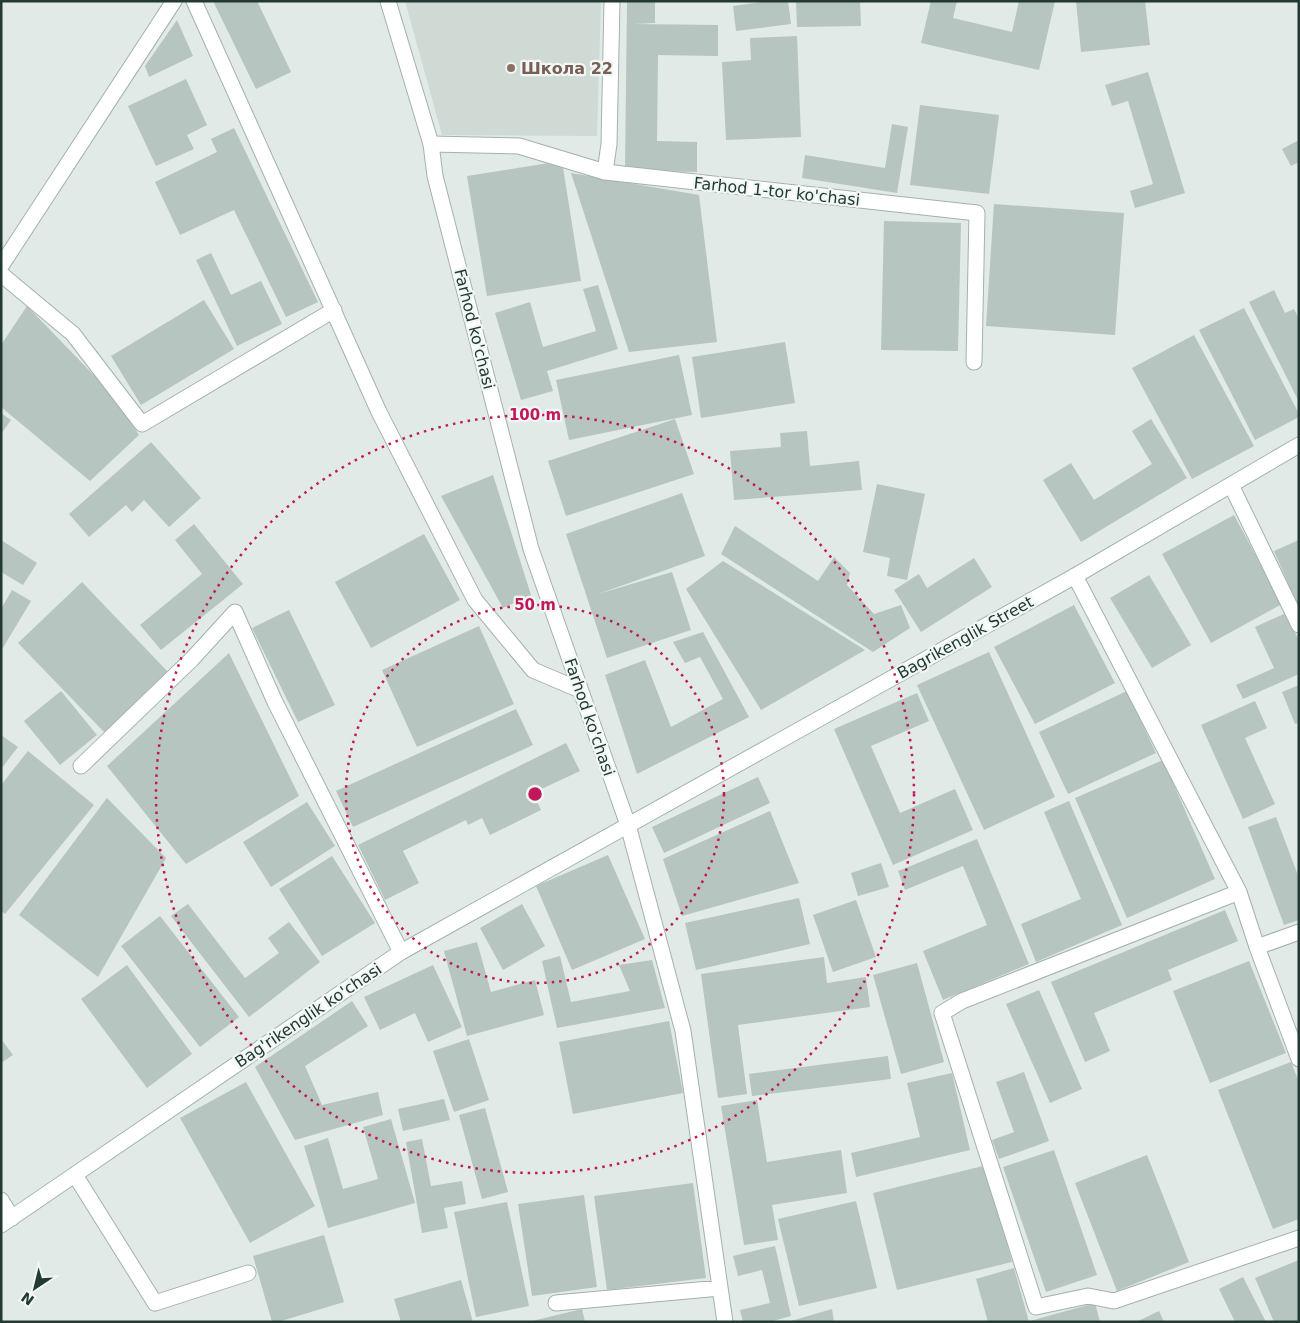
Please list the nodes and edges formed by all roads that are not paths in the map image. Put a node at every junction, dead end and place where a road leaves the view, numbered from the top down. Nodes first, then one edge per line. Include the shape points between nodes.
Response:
1 (174, 1) edge
2 (194, 1) edge
3 (388, 1) edge
4 (612, 1) edge
5 (431, 144) junction
6 (604, 172) junction
7 (1, 266) edge
8 (1, 274) edge
9 (334, 310) junction
10 (974, 362) dead end
11 (1299, 445) edge
12 (1230, 485) junction
13 (1075, 576) junction
14 (1299, 625) edge
15 (580, 690) junction
16 (81, 766) dead end
17 (628, 825) junction
18 (1239, 892) junction
19 (1299, 932) edge
20 (1257, 947) junction
21 (401, 952) junction
22 (1299, 1059) edge
23 (75, 1175) junction
24 (1, 1200) edge
25 (7, 1221) edge
26 (1299, 1238) edge
27 (248, 1273) dead end
28 (720, 1288) junction
29 (556, 1303) dead end
30 (725, 1322) edge

1 - 7 street
2 - 9 street
3 - 5 street, Farhod ko'chasi
4 - 6 street via 609,144
5 - 6 street, Farhod 1-tor ko'chasi via 519,146
5 - 15 street, Farhod ko'chasi via 435,176 531,550
6 - 10 street, Farhod 1-tor ko'chasi via 977,213
8 - 9 street via 73,334 142,424
9 - 15 street via 379,412 475,600 533,670
11 - 12 street, Bagrikenglik Street
12 - 13 street, Bagrikenglik Street
12 - 14 street
13 - 17 street, Bagrikenglik Street
13 - 18 street
15 - 17 street, Farhod ko'chasi
16 - 21 street via 192,659 235,612 275,702
17 - 21 street, Bag'rikenglik ko'chasi
17 - 28 street, Farhod ko'chasi via 683,1031
18 - 20 street
18 - 26 street via 962,1000 942,1013 1036,1307 1088,1296 1114,1300
19 - 20 street
20 - 22 street
21 - 23 street, Bag'rikenglik ko'chasi
23 - 25 street, Bag'rikenglik ko'chasi
23 - 27 street via 155,1303
24 - 25 street
28 - 29 street
28 - 30 street, Farhod ko'chasi

